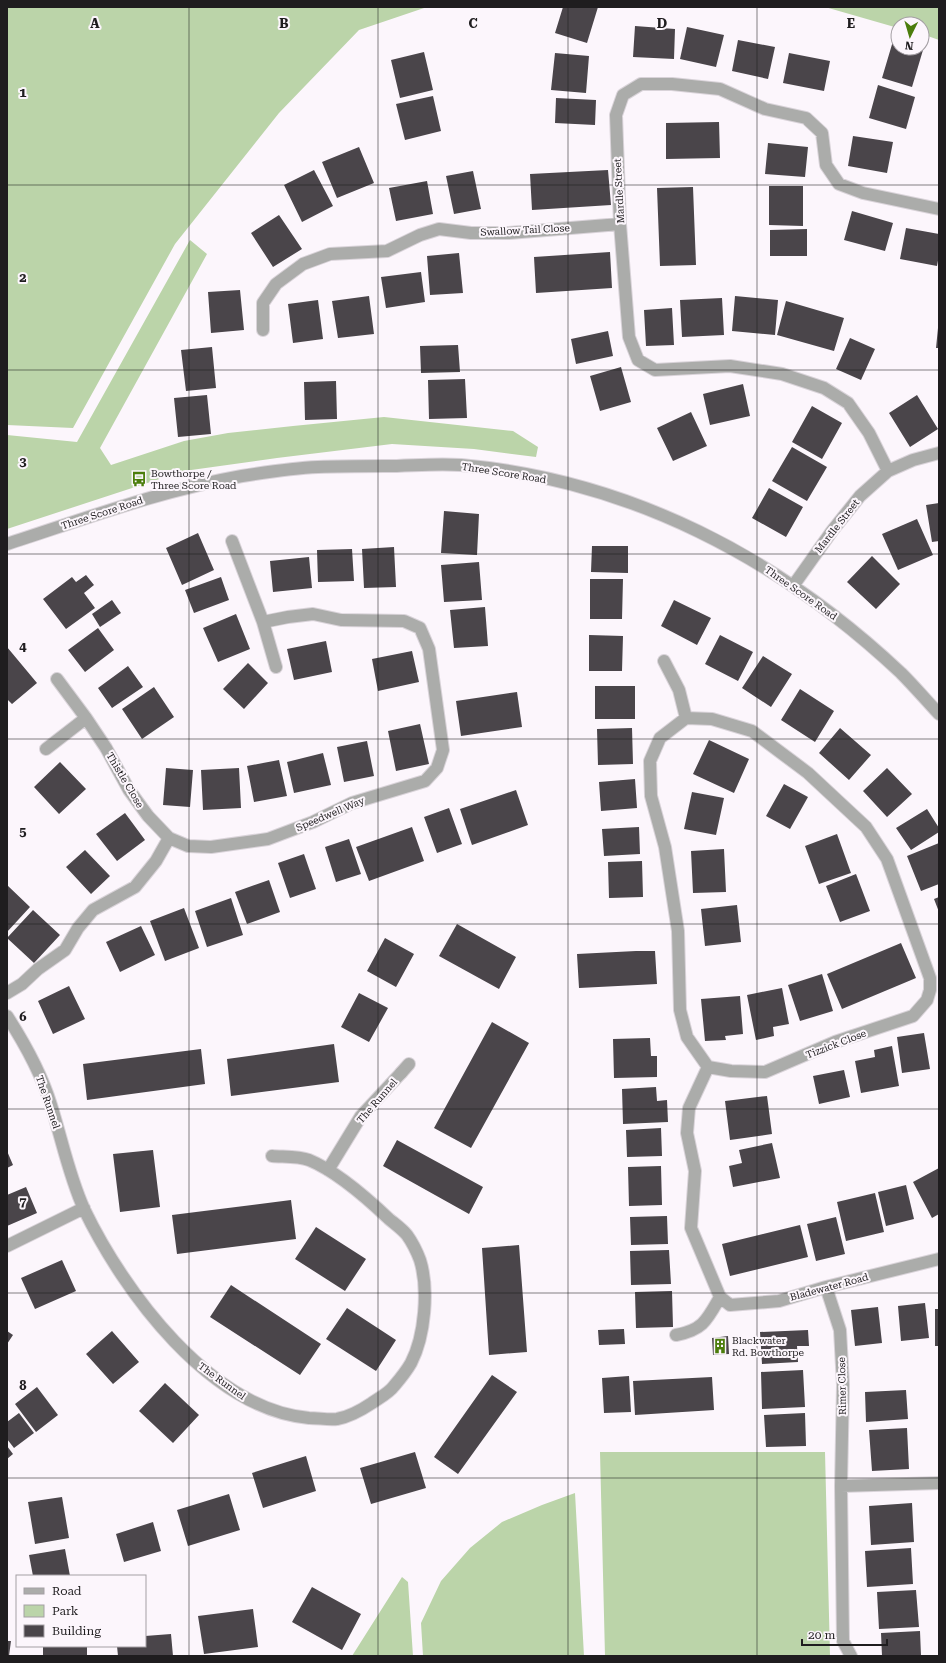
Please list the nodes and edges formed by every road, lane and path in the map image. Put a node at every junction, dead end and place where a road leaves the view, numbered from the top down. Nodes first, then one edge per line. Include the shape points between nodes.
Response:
1 (939, 209) edge
2 (620, 224) junction
3 (263, 330) dead end
4 (939, 453) edge
5 (888, 471) junction
6 (232, 541) dead end
7 (7, 544) edge
8 (793, 586) junction
9 (262, 622) junction
10 (664, 661) dead end
11 (276, 667) dead end
12 (57, 679) dead end
13 (939, 714) edge
14 (86, 718) junction
15 (686, 718) junction
16 (46, 749) dead end
17 (169, 838) junction
18 (7, 993) edge
19 (7, 1016) edge
20 (708, 1067) junction
21 (405, 1068) dead end
22 (272, 1156) dead end
23 (328, 1170) junction
24 (84, 1208) junction
25 (7, 1246) edge
26 (939, 1259) edge
27 (826, 1287) junction
28 (720, 1297) junction
29 (676, 1335) dead end
30 (939, 1483) edge
31 (841, 1486) junction
32 (851, 1656) edge

1 - 2 street, Mardle Street via 863,193 839,184 826,165 822,133 806,118 765,109 720,89 641,84 623,95 616,115
2 - 3 street, Swallow Tail Close via 509,233 471,233 438,229 387,251 330,254 303,264 276,284 263,303
2 - 5 street, Mardle Street via 629,337 638,360 655,370 730,366 782,374 824,388 848,403 869,433
4 - 5 street, Mardle Street via 913,460
5 - 8 street, Mardle Street via 860,496
6 - 9 street
7 - 8 street, Three Score Road via 179,490 242,476 316,467 460,465 592,489 648,509 693,528 742,554
8 - 13 street, Three Score Road via 837,618 902,674
9 - 11 street
9 - 17 street, Speedwell Way via 313,614 342,620 404,621 420,628 429,649 443,750 437,768 425,781 352,803 313,822 268,839 211,847 188,846
10 - 15 street via 679,690
12 - 14 street, Thistle Close
14 - 16 street
14 - 17 street, Thistle Close via 129,790 148,816
15 - 20 street via 660,738 650,761 651,796 665,847 678,931 680,1010 687,1038
15 - 20 street, Tizzick Close via 712,719 752,731 808,773 866,828 887,859 930,978 927,1000 913,1016 835,1042 766,1072 731,1071
17 - 18 street via 156,861 135,887 93,910 65,950
19 - 24 street, The Runnel via 29,1051 50,1103 68,1166
20 - 28 street via 689,1108 687,1133 695,1171 691,1228
21 - 23 street, The Runnel via 361,1116
22 - 23 street, The Runnel via 307,1159
23 - 24 street, The Runnel via 376,1206 407,1235 420,1258 424,1274 424,1309 420,1336 411,1362 393,1388 364,1408 338,1419 308,1418 276,1412 230,1390 194,1360 154,1319 119,1272
24 - 25 street
26 - 27 street, Bladewater Road
27 - 28 street, Bladewater Road via 779,1301 730,1305
27 - 31 street, Rimer Close via 840,1330 843,1385
28 - 29 street via 706,1322 688,1333
30 - 31 street
31 - 32 street, Rimer Close via 843,1641

